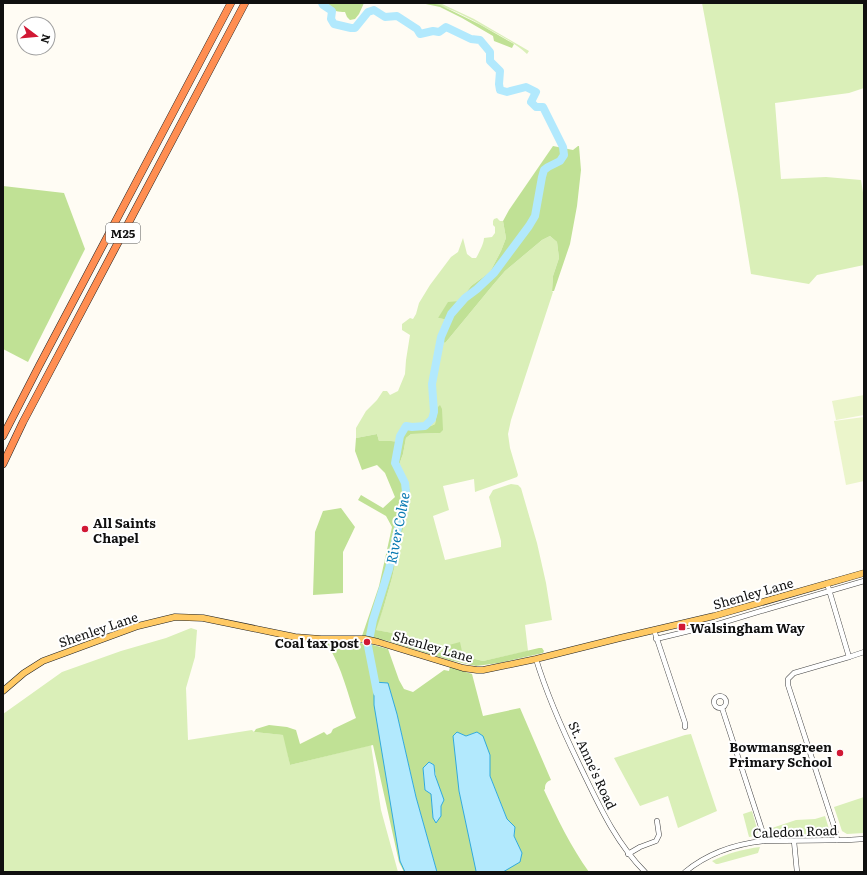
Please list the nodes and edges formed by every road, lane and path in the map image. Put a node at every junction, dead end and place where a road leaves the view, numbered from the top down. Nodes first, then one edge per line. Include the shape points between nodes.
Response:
1 (231, 3) edge
2 (245, 3) edge
3 (3, 436) edge
4 (3, 464) edge
5 (864, 573) edge
6 (864, 581) edge
7 (827, 583) junction
8 (830, 590) junction
9 (654, 630) junction
10 (656, 638) junction
11 (864, 652) edge
12 (849, 656) junction
13 (536, 659) junction
14 (3, 690) edge
15 (722, 708) dead end
16 (685, 727) dead end
17 (657, 821) dead end
18 (864, 839) edge
19 (838, 840) junction
20 (764, 841) junction
21 (794, 841) junction
22 (628, 854) junction
23 (644, 872) edge
24 (685, 872) edge
25 (797, 872) edge

1 - 3 highway, M25
2 - 4 highway, M25
5 - 7 main road, Shenley Lane
6 - 8 street, Shenley Lane
7 - 8 street
7 - 9 main road, Shenley Lane via 714,616
8 - 10 street, Shenley Lane via 718,624
8 - 12 street
9 - 10 street
9 - 13 main road, Shenley Lane
10 - 16 street
11 - 12 street
12 - 19 street via 794,673 788,682 789,692
13 - 14 main road, Shenley Lane via 477,670 365,639 294,637 203,618 175,617 138,626 42,661
13 - 22 street, St. Anne's Road via 561,724 593,795
15 - 20 street
17 - 22 street via 658,838
18 - 19 street, Caledon Road
19 - 21 street, Caledon Road
20 - 21 street, Caledon Road
20 - 24 street, Caledon Road via 723,850
21 - 25 street
22 - 23 street, St. Anne's Road

